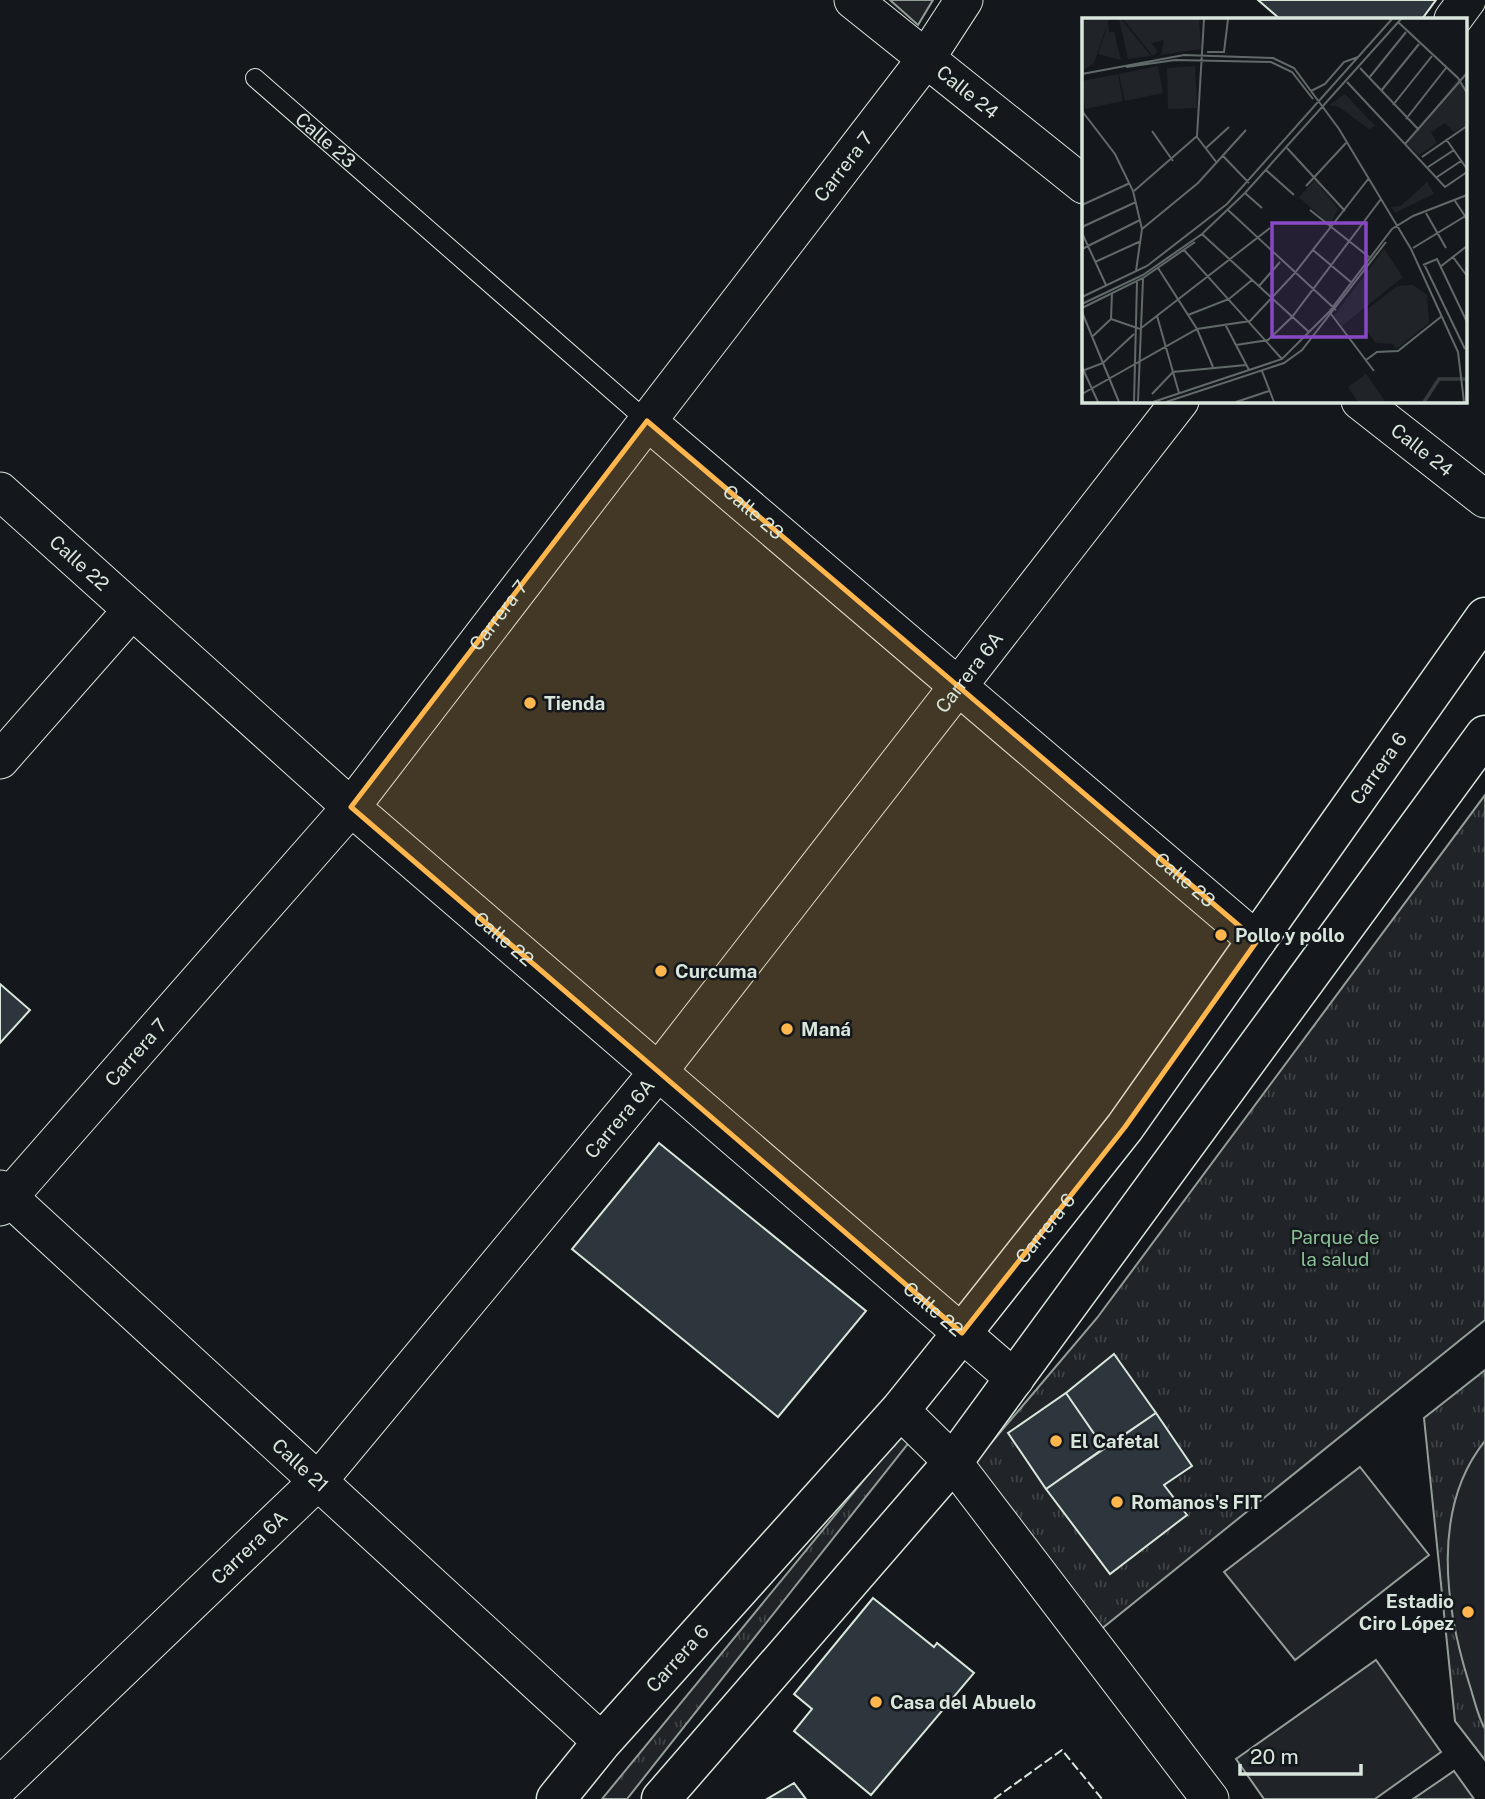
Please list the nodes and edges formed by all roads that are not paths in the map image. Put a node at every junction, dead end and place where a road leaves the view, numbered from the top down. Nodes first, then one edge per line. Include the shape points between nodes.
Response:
1 (853, 0) edge
2 (964, 0) edge
3 (1467, 0) edge
4 (1454, 18) edge
5 (925, 60) junction
6 (255, 78) dead end
7 (1082, 183) edge
8 (1179, 402) edge
9 (1361, 402) edge
10 (647, 421) junction
11 (0, 491) edge
12 (1485, 499) edge
13 (132, 610) junction
14 (1485, 617) edge
15 (958, 685) junction
16 (1485, 735) edge
17 (0, 760) edge
18 (351, 807) junction
19 (1257, 941) junction
20 (658, 1072) junction
21 (3, 1198) edge
22 (962, 1334) junction
23 (1015, 1379) junction
24 (900, 1410) junction
25 (953, 1462) junction
26 (318, 1481) junction
27 (602, 1742) junction
28 (0, 1786) edge
29 (556, 1799) edge
30 (661, 1799) edge
31 (1210, 1799) edge

1 - 5 street, Calle 24
2 - 5 street, Carrera 7
3 - 4 street
5 - 7 street, Calle 24
5 - 10 street, Carrera 7
6 - 10 lane, Calle 23
8 - 15 street, Carrera 6A
9 - 12 street, Calle 24
10 - 15 street, Calle 23
10 - 18 street, Carrera 7
11 - 13 street, Calle 22
13 - 17 street
13 - 18 street, Calle 22
14 - 19 main road, Carrera 6
15 - 19 street, Calle 23
15 - 20 street, Carrera 6A
16 - 23 main road
18 - 20 street, Calle 22
18 - 21 street, Carrera 7
19 - 22 main road, Carrera 6 via 1125,1127
20 - 22 street, Calle 22
20 - 26 street, Carrera 6A
21 - 26 street, Calle 21
22 - 23 street, Calle 22
22 - 24 main road, Carrera 6
23 - 25 main road
24 - 25 street
24 - 27 main road, Carrera 6
25 - 30 main road
25 - 31 street
26 - 27 street, Calle 21
26 - 28 street, Carrera 6A
27 - 29 main road, Carrera 6

